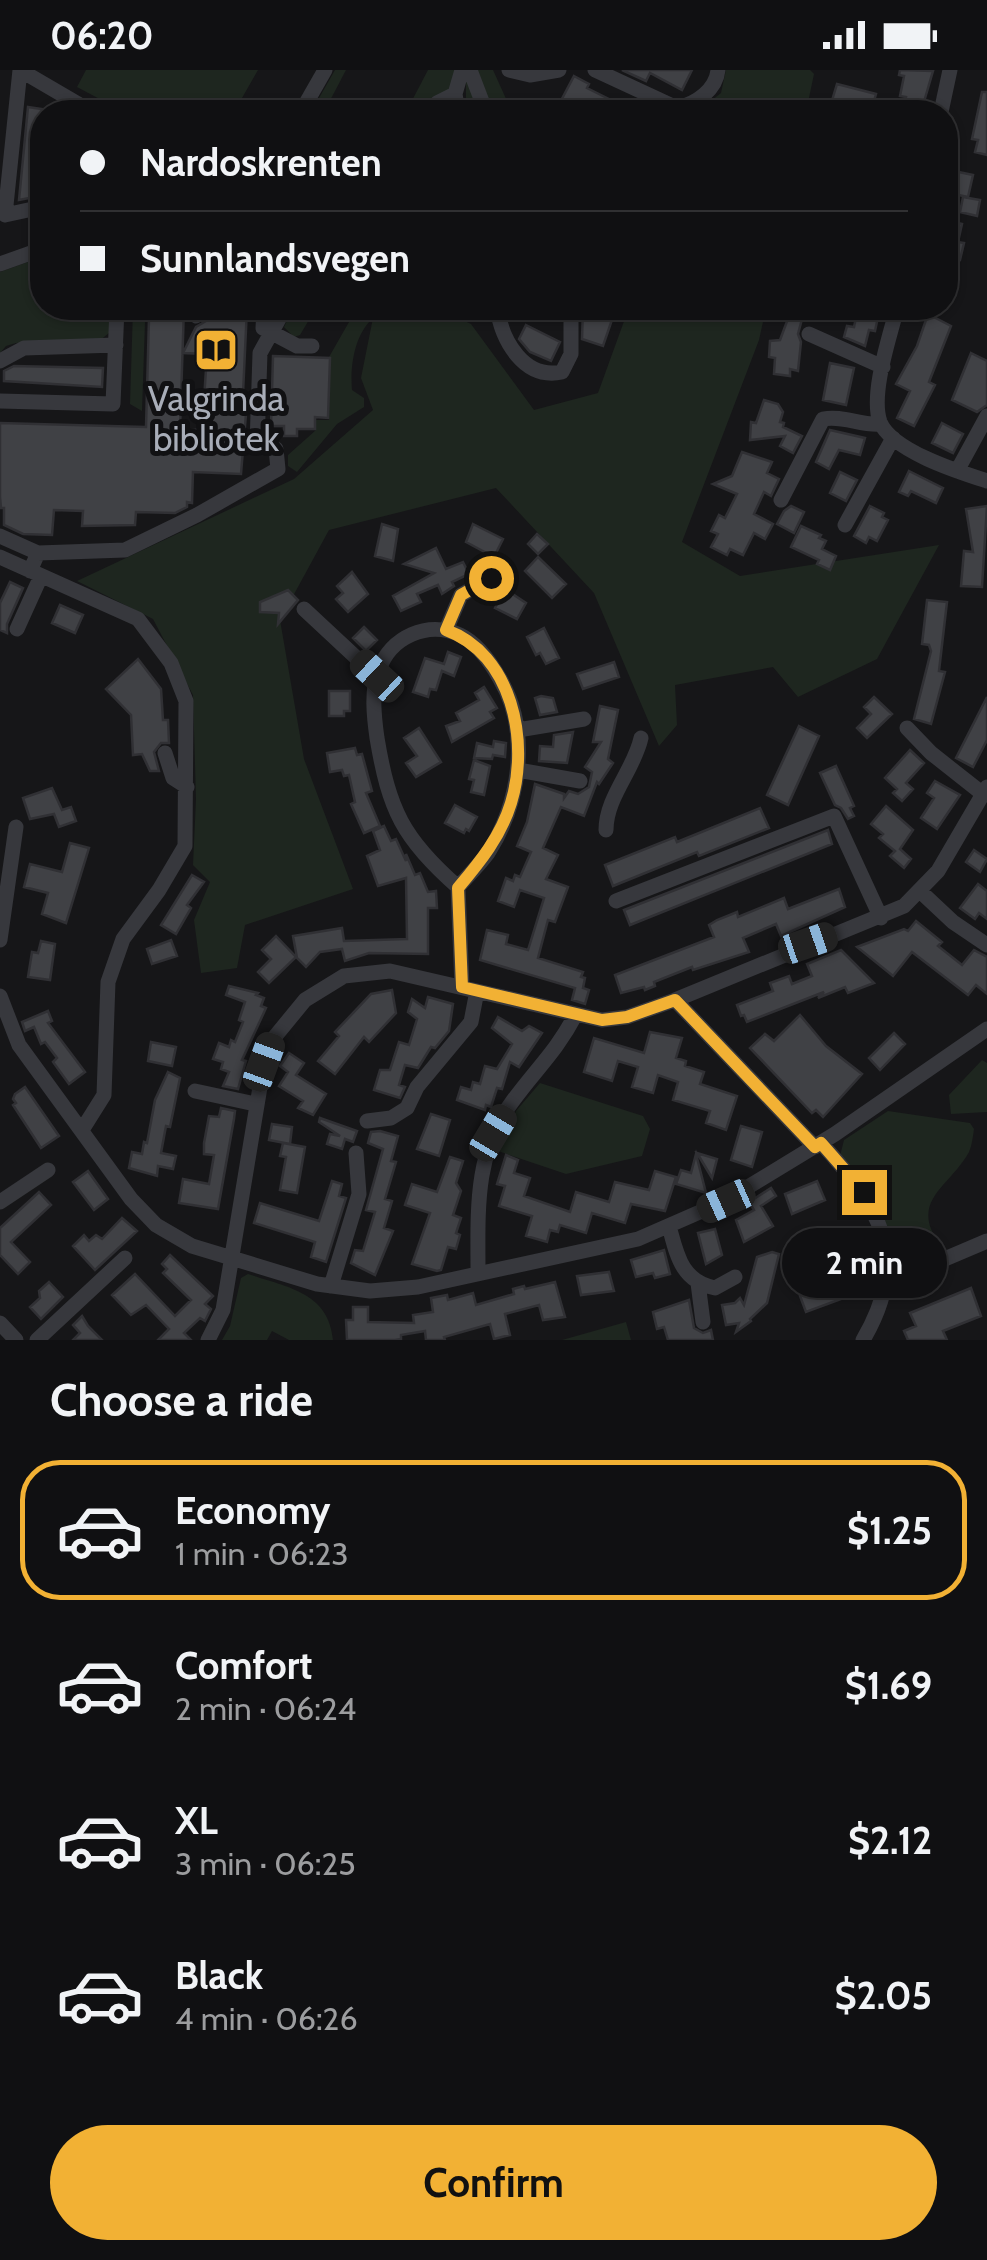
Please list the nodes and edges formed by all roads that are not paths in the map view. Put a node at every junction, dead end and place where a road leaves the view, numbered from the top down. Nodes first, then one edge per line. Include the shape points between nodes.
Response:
1 (20, 70) edge
2 (325, 70) edge
3 (462, 70) edge
4 (470, 70) edge
5 (509, 70) edge
6 (558, 70) edge
7 (596, 70) edge
8 (718, 70) edge
9 (950, 70) edge
10 (455, 94) junction
11 (68, 100) edge
12 (309, 100) edge
13 (443, 100) edge
14 (456, 100) edge
15 (481, 100) edge
16 (656, 100) edge
17 (696, 100) edge
18 (943, 100) edge
19 (30, 209) edge
20 (30, 253) edge
21 (0, 264) edge
22 (117, 320) edge
23 (263, 320) edge
24 (278, 320) edge
25 (499, 320) edge
26 (570, 320) edge
27 (894, 320) edge
28 (270, 333) junction
29 (809, 334) dead end
30 (116, 345) junction
31 (312, 346) dead end
32 (0, 361) edge
33 (883, 368) junction
34 (0, 401) edge
35 (987, 416) edge
36 (881, 424) junction
37 (893, 438) junction
38 (957, 471) junction
39 (987, 481) edge
40 (781, 500) dead end
41 (845, 525) dead end
42 (0, 536) edge
43 (38, 553) junction
44 (0, 557) edge
45 (36, 573) junction
46 (491, 578) dead end
47 (304, 610) dead end
48 (17, 629) dead end
49 (446, 630) junction
50 (377, 676) junction
51 (584, 719) dead end
52 (907, 728) dead end
53 (518, 730) junction
54 (641, 738) dead end
55 (165, 753) dead end
56 (518, 770) junction
57 (580, 781) dead end
58 (187, 787) junction
59 (985, 790) edge
60 (16, 827) dead end
61 (606, 830) dead end
62 (458, 888) junction
63 (922, 892) junction
64 (616, 902) dead end
65 (882, 918) junction
66 (0, 940) edge
67 (987, 945) edge
68 (469, 989) junction
69 (0, 996) edge
70 (675, 1000) junction
71 (576, 1014) junction
72 (987, 1029) edge
73 (196, 1091) dead end
74 (255, 1104) junction
75 (368, 1121) dead end
76 (82, 1130) junction
77 (818, 1145) junction
78 (356, 1153) dead end
79 (48, 1170) dead end
80 (0, 1202) edge
81 (670, 1226) junction
82 (987, 1241) edge
83 (232, 1257) junction
84 (125, 1258) dead end
85 (478, 1272) junction
86 (735, 1277) dead end
87 (698, 1283) junction
88 (331, 1286) junction
89 (886, 1291) junction
90 (702, 1322) dead end
91 (0, 1323) edge
92 (16, 1340) edge
93 (37, 1340) edge
94 (208, 1340) edge
95 (863, 1340) edge

1 - 11 street
1 - 19 street via 5,214
2 - 12 street
3 - 10 street
4 - 15 street
5 - 6 street via 530,76
7 - 16 street
8 - 17 street via 714,86
9 - 18 street
10 - 13 street
10 - 14 street
20 - 21 street
22 - 30 street
23 - 28 street
24 - 28 street
25 - 26 street via 528,368 547,375 562,372 571,354
27 - 33 street
28 - 31 street
28 - 43 street via 260,352 257,445 276,449 278,470 125,550
29 - 33 street
30 - 32 street via 24,348
30 - 34 street via 113,404
33 - 36 street
35 - 38 street
36 - 37 street
36 - 40 street via 824,418
37 - 38 street
37 - 41 street
38 - 39 street
42 - 43 street
43 - 45 street
44 - 45 street
45 - 48 street
45 - 58 street via 138,619 171,663 186,700
46 - 49 street via 461,595
47 - 50 street
49 - 50 street via 400,640
49 - 53 street via 464,636 494,668
50 - 62 street via 374,720 395,809 409,838
51 - 53 street
52 - 59 street
53 - 56 street
54 - 61 street
55 - 58 street via 173,778
56 - 57 street
56 - 62 street via 501,828
58 - 76 street via 185,846 123,938 108,982 104,1095
59 - 63 street
60 - 66 street
62 - 68 street
63 - 65 street
63 - 67 street
64 - 65 street via 834,816
65 - 70 street
68 - 71 street
68 - 74 street via 390,971 344,976 304,1000 272,1039
68 - 75 street via 471,1022 417,1086 407,1108
69 - 76 street via 19,1045
70 - 71 street via 613,1020
70 - 77 street
71 - 85 street via 493,1133 478,1192
72 - 77 street
73 - 74 street
74 - 83 street
76 - 83 street via 156,1225 192,1246
77 - 81 street
77 - 89 street via 864,1192 878,1219
78 - 88 street via 359,1194
79 - 80 street
81 - 85 street via 638,1239
81 - 87 street via 683,1271
82 - 89 street
83 - 88 street
83 - 94 street via 223,1310
84 - 93 street
85 - 88 street via 418,1288
86 - 87 street via 716,1288
87 - 90 street
89 - 95 street
91 - 92 street

